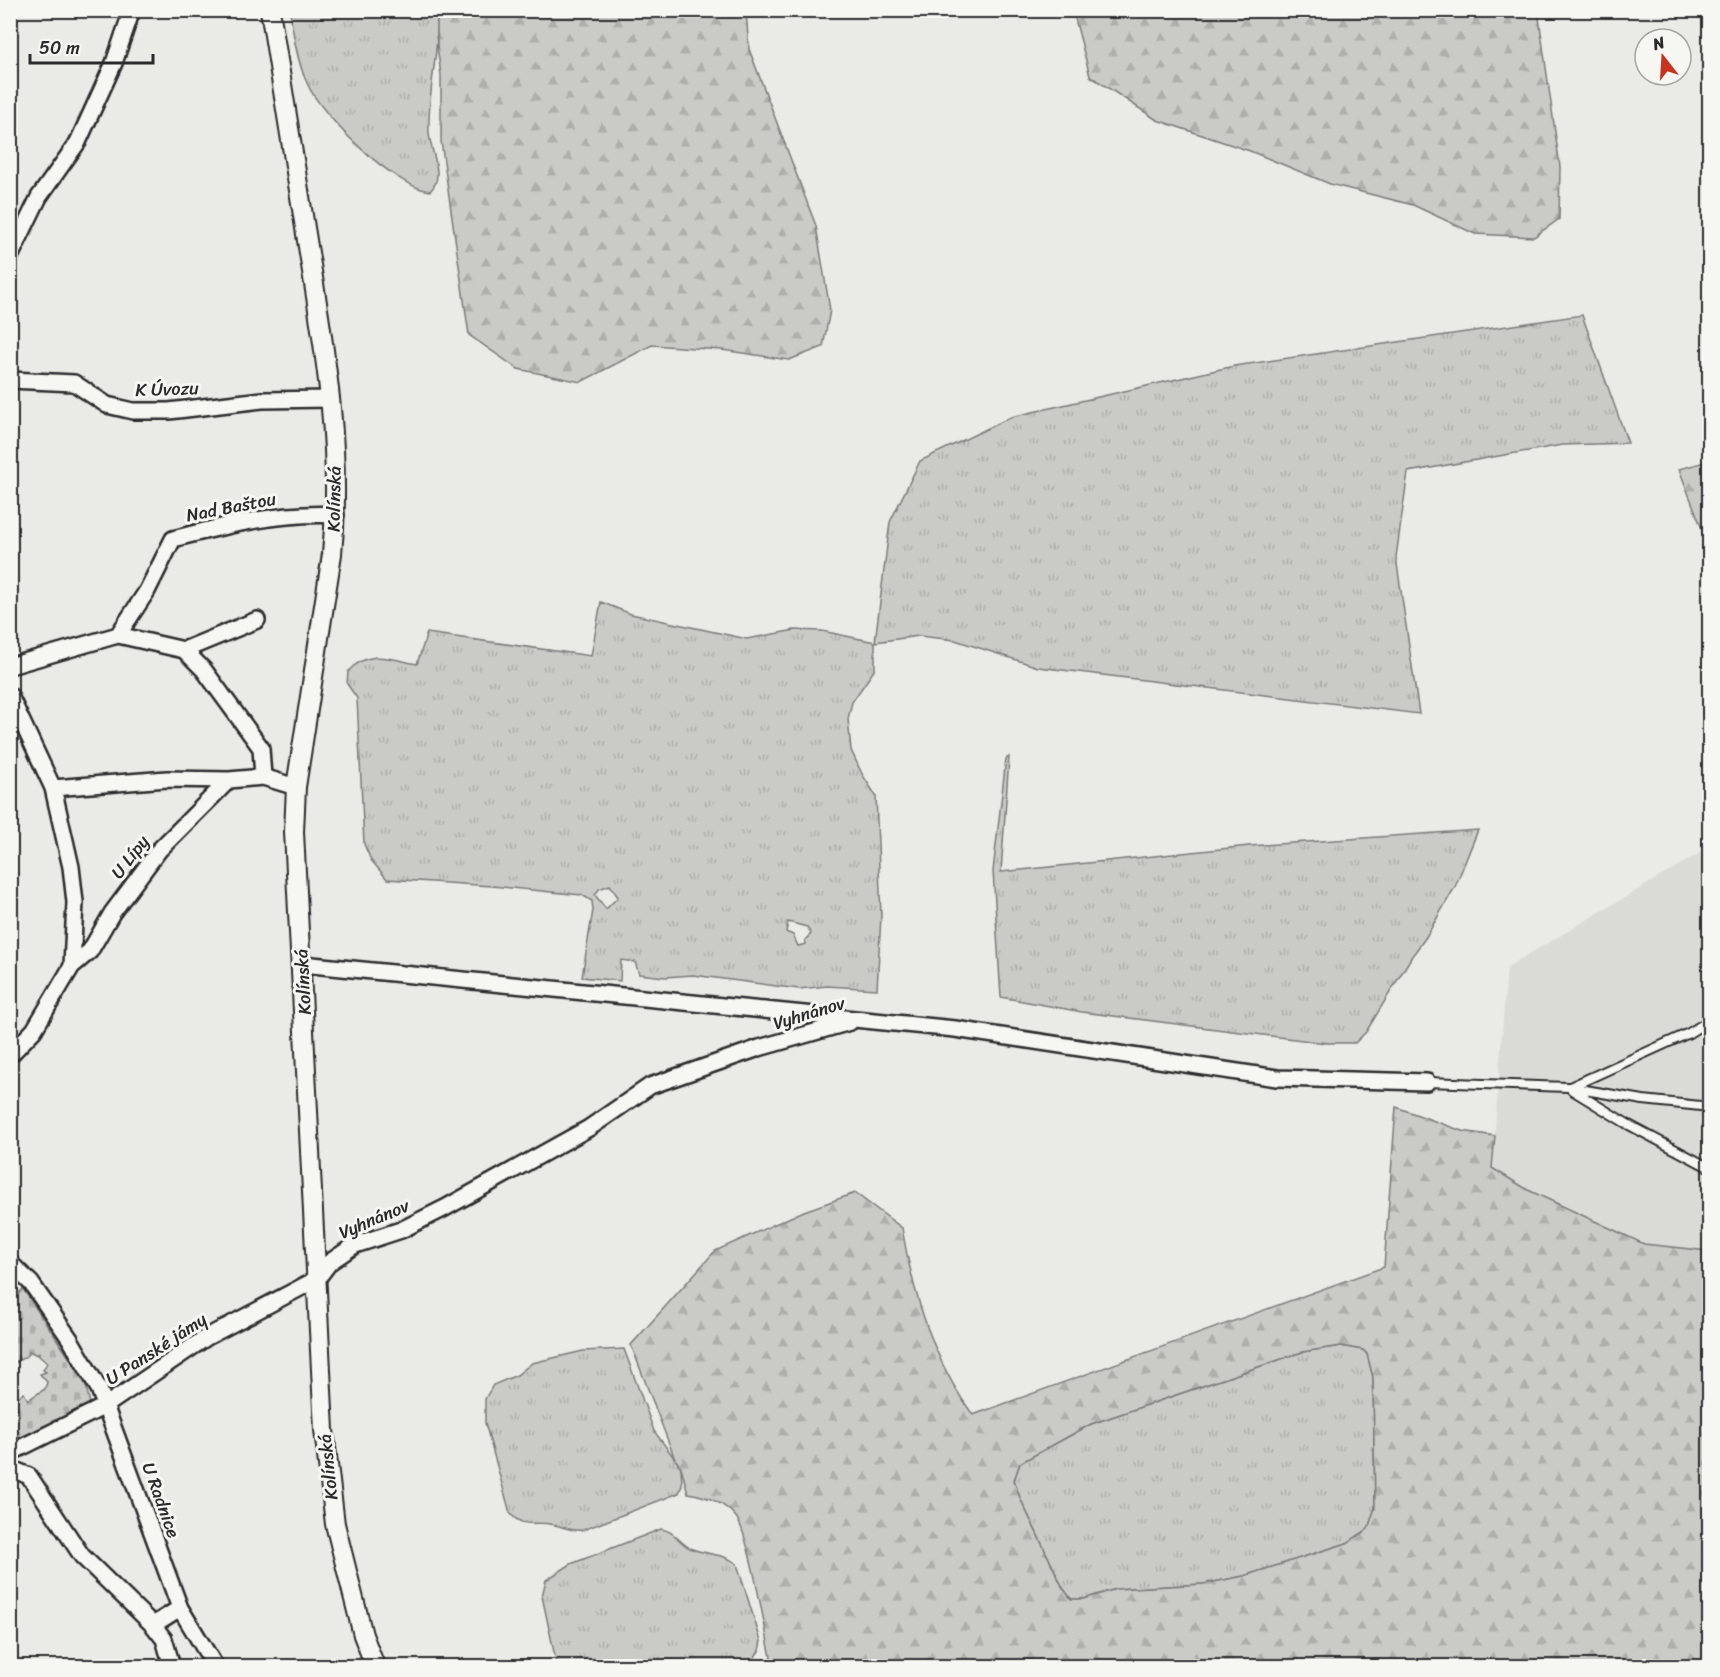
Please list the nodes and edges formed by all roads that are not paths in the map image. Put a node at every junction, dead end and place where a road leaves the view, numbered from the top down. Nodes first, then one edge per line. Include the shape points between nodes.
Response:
1 (132, 10) edge
2 (270, 10) edge
3 (10, 256) edge
4 (10, 380) edge
5 (331, 399) junction
6 (336, 515) junction
7 (257, 620) dead end
8 (118, 635) junction
9 (184, 650) junction
10 (10, 666) edge
11 (10, 696) edge
12 (263, 777) junction
13 (229, 780) junction
14 (296, 787) junction
15 (53, 788) junction
16 (302, 964) junction
17 (72, 966) junction
18 (859, 1019) junction
19 (1710, 1020) edge
20 (10, 1055) edge
21 (1427, 1082) joint
22 (1568, 1087) junction
23 (1710, 1107) edge
24 (1710, 1168) edge
25 (10, 1263) edge
26 (317, 1279) junction
27 (105, 1406) junction
28 (10, 1453) edge
29 (10, 1468) edge
30 (180, 1608) junction
31 (153, 1625) junction
32 (172, 1666) edge
33 (215, 1666) edge
34 (375, 1666) edge

1 - 3 street via 114,63 78,142 39,198
2 - 5 street, Kolínská
4 - 5 street, K Úvozu via 74,383 106,405 133,411 169,411 262,400
5 - 6 street, Kolínská
6 - 8 street, Nad Baštou via 265,519 173,539 147,591
6 - 14 street, Kolínská
7 - 9 street
8 - 9 street
8 - 10 street
9 - 12 street via 204,670 261,748
11 - 15 street
12 - 13 street
12 - 14 street
13 - 15 street via 167,779
13 - 17 street, U Lípy via 159,850 90,951
14 - 16 street, Kolínská via 294,832
15 - 17 street via 75,902
16 - 18 street, Vyhnánov
16 - 26 street, Kolínská
17 - 20 street via 34,1030
18 - 21 street via 955,1029 1277,1078
18 - 26 street, Vyhnánov via 650,1086 589,1128 445,1208 401,1230 355,1245 330,1262
19 - 22 lane
21 - 22 lane
22 - 23 lane
22 - 24 lane
25 - 27 street, U Panské jámy via 31,1283 70,1339
26 - 27 street, U Panské jámy via 207,1337
26 - 34 street, Kolínská via 324,1430 335,1524 363,1635
27 - 28 street
27 - 30 street, U Radnice
29 - 31 street via 29,1476 82,1556
30 - 31 street
30 - 33 street, U Radnice
31 - 32 street via 164,1640

